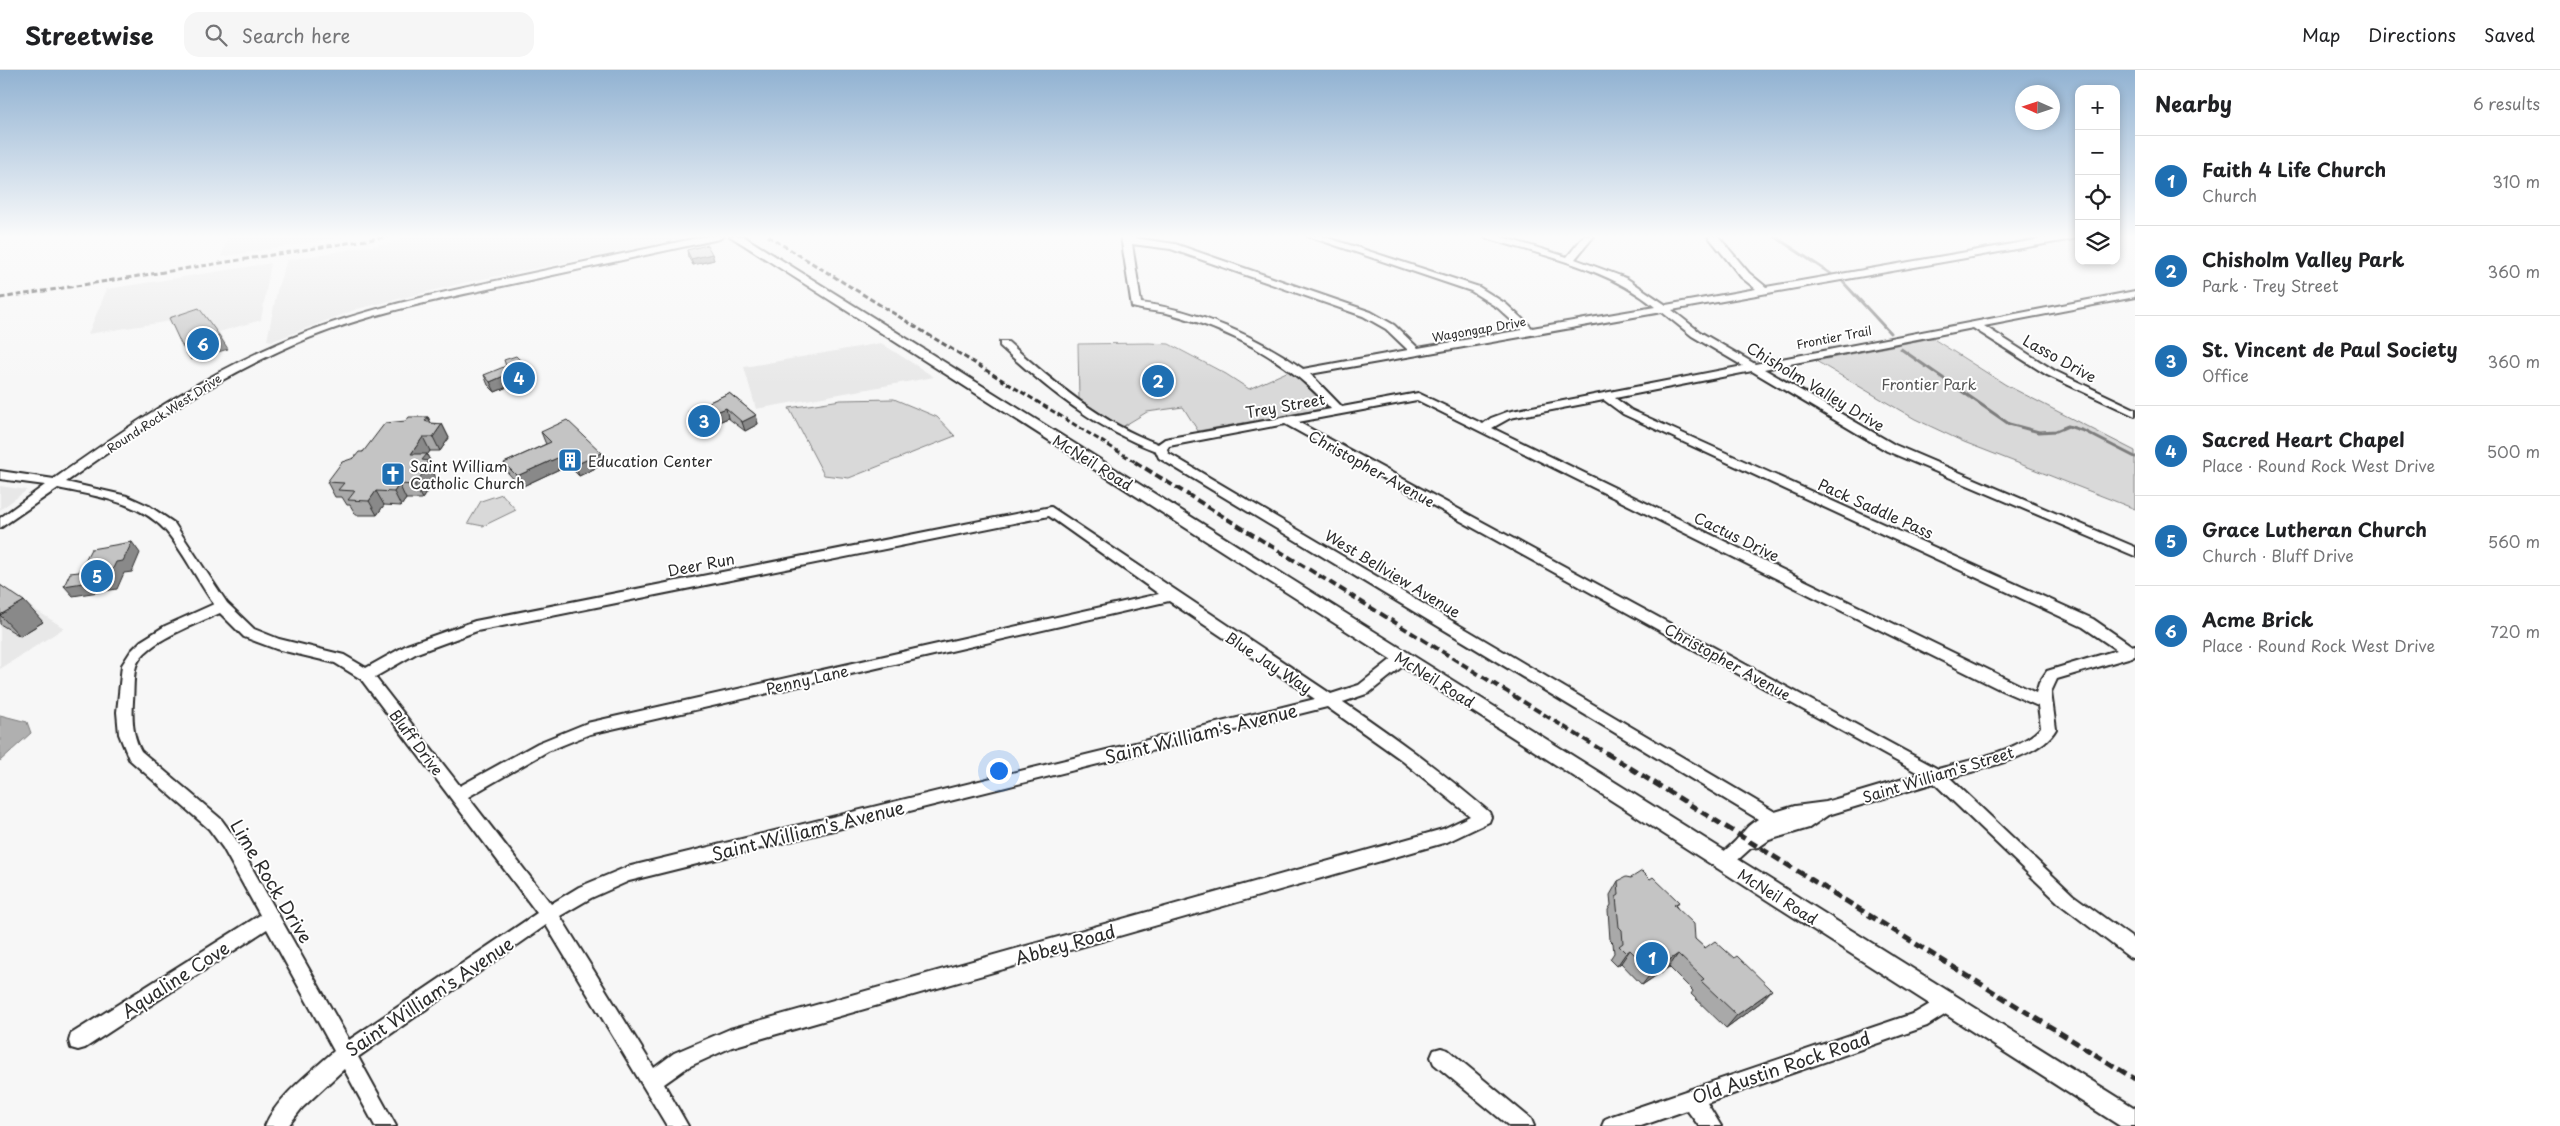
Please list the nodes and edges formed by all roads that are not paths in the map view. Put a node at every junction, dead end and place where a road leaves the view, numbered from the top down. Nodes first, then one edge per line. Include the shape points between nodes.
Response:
1 (490, 285) edge
2 (814, 285) edge
3 (1133, 285) edge
4 (1285, 285) edge
5 (1464, 285) edge
6 (1630, 285) edge
7 (1757, 285) edge
8 (1796, 285) edge
9 (1764, 291) junction
10 (2135, 294) edge
11 (1664, 308) junction
12 (1973, 324) junction
13 (1530, 332) junction
14 (1004, 344) dead end
15 (1416, 352) junction
16 (1755, 367) junction
17 (1303, 372) junction
18 (1418, 396) joint
19 (1606, 396) junction
20 (1339, 411) junction
21 (2135, 413) edge
22 (1286, 420) junction
23 (1484, 429) junction
24 (1161, 449) junction
25 (0, 475) edge
26 (56, 485) junction
27 (1051, 511) joint
28 (0, 524) edge
29 (2135, 552) edge
30 (1169, 596) junction
31 (222, 606) junction
32 (2133, 651) edge
33 (1403, 658) junction
34 (366, 675) junction
35 (1329, 701) junction
36 (2044, 702) junction
37 (1937, 776) junction
38 (1722, 789) junction
39 (457, 795) junction
40 (1826, 808) junction
41 (1483, 817) joint
42 (1774, 820) junction
43 (1750, 836) junction
44 (1724, 862) junction
45 (548, 914) junction
46 (271, 917) junction
47 (2135, 951) edge
48 (1947, 1004) junction
49 (78, 1041) dead end
50 (347, 1052) junction
51 (1441, 1057) dead end
52 (652, 1081) junction
53 (1691, 1098) junction
54 (2135, 1122) edge
55 (275, 1126) edge
56 (386, 1126) edge
57 (678, 1126) edge
58 (1524, 1126) edge
59 (1612, 1126) edge
60 (1711, 1126) edge

1 - 26 street, Round Rock West Drive via 399,305 325,328 276,348 215,378
2 - 33 main road, McNeil Road
3 - 17 street via 1136,305 1167,309 1192,317 1263,346
4 - 15 street via 1367,314 1390,326
5 - 13 street via 1502,306
6 - 11 street, Chisholm Valley Drive
7 - 9 street
8 - 9 street, Wagongap Drive
9 - 11 street, Wagongap Drive
10 - 12 street, Frontier Trail
11 - 13 street, Wagongap Drive
11 - 16 street, Chisholm Valley Drive via 1696,334
12 - 16 street, Frontier Trail
12 - 21 street, Lasso Drive via 2051,373
13 - 15 street, Wagongap Drive
14 - 24 street, West Bellview Avenue via 1050,386 1137,441
15 - 17 street, Wagongap Drive
16 - 19 street, Frontier Trail
16 - 29 street, Chisholm Valley Drive via 1908,456
17 - 20 street
18 - 20 street, Trey Street
18 - 23 street, Cactus Drive
19 - 23 street, Frontier Trail via 1507,415
19 - 32 street, Pack Saddle Pass via 1627,412 2088,623
20 - 22 street, Trey Street
22 - 24 street, Trey Street via 1165,443
22 - 37 street, Christopher Avenue
23 - 36 street, Cactus Drive
24 - 38 street, West Bellview Avenue via 1163,455
25 - 26 street, Bluff Drive
26 - 28 street, Round Rock West Drive
26 - 31 street, Bluff Drive via 123,499 160,518 188,551
27 - 30 street, Blue Jay Way
27 - 34 street, Deer Run via 475,626 412,649
30 - 35 street, Blue Jay Way
30 - 39 street, Penny Lane via 587,729 543,747
31 - 34 street, Bluff Drive via 261,640 331,656
31 - 46 street, Lime Rock Drive via 155,638 132,658 125,730 135,755 215,824
32 - 36 street, Saint William's Street via 2056,672 2044,686
33 - 35 street, Saint William's Avenue via 1364,689
33 - 44 main road, McNeil Road
34 - 39 street, Bluff Drive
35 - 41 street, Blue Jay Way via 1450,787
35 - 45 street, Saint William's Avenue via 627,874 583,892
36 - 37 street, Saint William's Street via 2050,726 2046,734 2003,756
37 - 40 street, Saint William's Street
37 - 47 street, Christopher Avenue via 2067,900
38 - 42 street, West Bellview Avenue
38 - 43 street via 1748,814
39 - 45 street, Bluff Drive
40 - 42 street, Saint William's Street via 1801,811
40 - 43 street, Saint William's Street via 1802,823 1762,835 1759,840
41 - 52 street, Abbey Road via 1447,835 730,1038 682,1060
42 - 43 street, Saint William's Street
43 - 44 street, Saint William's Street
44 - 48 main road, McNeil Road
45 - 50 street, Saint William's Avenue
45 - 52 street, Bluff Drive
46 - 49 street, Aqualine Cove
46 - 50 street, Lime Rock Drive
48 - 53 street, Old Austin Rock Road via 1920,1020
48 - 54 main road, McNeil Road
50 - 55 street, Saint William's Avenue via 313,1081
50 - 56 street, Lime Rock Drive
51 - 58 street
52 - 57 street, Bluff Drive
53 - 59 street, Old Austin Rock Road
53 - 60 street

